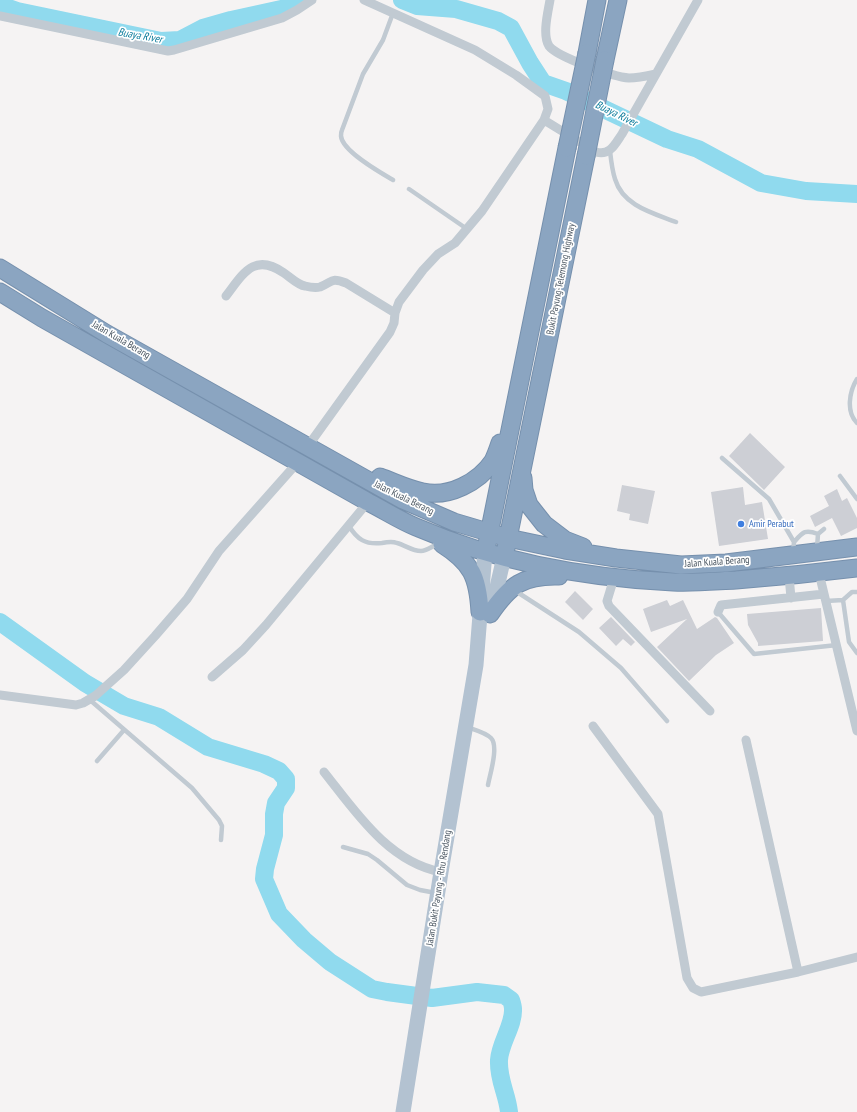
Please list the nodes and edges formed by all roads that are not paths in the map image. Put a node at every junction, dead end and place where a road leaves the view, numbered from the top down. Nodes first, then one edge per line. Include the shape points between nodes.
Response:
1 (312, 0) edge
2 (364, 0) edge
3 (550, 0) edge
4 (597, 0) edge
5 (618, 0) edge
6 (698, 0) edge
7 (393, 13) junction
8 (0, 16) edge
9 (656, 74) junction
10 (544, 120) junction
11 (610, 151) junction
12 (393, 180) dead end
13 (409, 189) dead end
14 (676, 222) dead end
15 (467, 229) junction
16 (0, 268) edge
17 (0, 292) edge
18 (226, 296) dead end
19 (395, 313) junction
20 (526, 352) junction
21 (857, 379) edge
22 (857, 423) edge
23 (308, 446) junction
24 (329, 458) junction
25 (722, 458) dead end
26 (298, 462) junction
27 (523, 466) junction
28 (840, 476) dead end
29 (857, 499) edge
30 (368, 502) junction
31 (349, 526) junction
32 (414, 526) junction
33 (824, 529) dead end
34 (489, 533) junction
35 (818, 534) junction
36 (508, 538) junction
37 (442, 544) junction
38 (857, 547) edge
39 (793, 549) junction
40 (485, 552) junction
41 (817, 553) junction
42 (504, 557) junction
43 (616, 558) junction
44 (857, 568) edge
45 (819, 573) junction
46 (789, 576) junction
47 (614, 578) junction
48 (511, 588) junction
49 (857, 592) edge
50 (825, 597) junction
51 (791, 598) junction
52 (843, 600) junction
53 (718, 612) joint
54 (485, 613) junction
55 (837, 645) junction
56 (857, 653) edge
57 (212, 677) dead end
58 (0, 695) edge
59 (92, 698) junction
60 (710, 711) dead end
61 (667, 721) dead end
62 (593, 726) dead end
63 (466, 727) junction
64 (124, 730) junction
65 (857, 731) edge
66 (746, 740) dead end
67 (97, 761) dead end
68 (324, 772) dead end
69 (488, 785) dead end
70 (221, 840) dead end
71 (343, 847) dead end
72 (441, 872) junction
73 (438, 894) junction
74 (857, 957) edge
75 (798, 972) junction
76 (403, 1112) edge

1 - 8 street via 282,18 174,50
2 - 7 street
3 - 9 street via 545,36 548,45 555,51 614,75 640,78
4 - 20 highway, Bukit Payung-Telemong Highway, bridge
5 - 27 highway, Bukit Payung-Telemong Highway, bridge
6 - 9 street
7 - 10 street via 475,50 545,96 548,109
7 - 12 lane via 383,40 363,74 341,136 347,147 365,163
9 - 11 street
10 - 11 street via 596,152
10 - 15 street
11 - 14 lane via 614,177 625,197 642,209
13 - 15 lane
15 - 19 street via 455,243 438,254 423,270 399,302
16 - 23 highway, Jalan Kuala Berang via 107,334
17 - 26 highway, Jalan Kuala Berang
18 - 19 street via 247,270 254,265 262,264 278,269 303,286 319,287 331,280 338,280
19 - 23 street via 390,332
20 - 24 highway via 494,459 471,482 454,490 425,493
20 - 34 highway, Bukit Payung-Telemong Highway
21 - 22 lane via 850,397 850,409
23 - 24 highway, Jalan Kuala Berang
24 - 34 highway, Jalan Kuala Berang via 403,500 454,522
25 - 39 lane via 769,499
26 - 30 highway, Jalan Kuala Berang
26 - 59 street via 219,551 182,604 139,654
27 - 36 highway, Bukit Payung-Telemong Highway
27 - 43 highway via 526,498 544,524 565,540
28 - 29 lane
30 - 31 street
30 - 32 highway, Jalan Kuala Berang
31 - 37 lane via 357,538 377,544 398,543 420,551
31 - 57 street via 266,625 243,650
32 - 37 highway
32 - 40 highway, Jalan Kuala Berang
33 - 35 lane
34 - 36 highway, Jalan Kuala Berang
34 - 40 highway, Bukit Payung-Telemong Highway
35 - 39 lane via 803,532
35 - 41 lane
36 - 42 highway, Bukit Payung-Telemong Highway
36 - 43 highway, Jalan Kuala Berang
37 - 54 highway via 467,564 475,578
38 - 41 highway, Jalan Kuala Berang
39 - 41 highway, Jalan Kuala Berang
39 - 43 highway, Jalan Kuala Berang via 726,563 681,565
40 - 42 highway, Jalan Kuala Berang
40 - 54 main road
42 - 47 highway, Jalan Kuala Berang via 561,570
42 - 54 main road
44 - 45 highway, Jalan Kuala Berang
45 - 46 highway, Jalan Kuala Berang
45 - 50 street
46 - 47 highway, Jalan Kuala Berang via 674,582
46 - 51 street
47 - 48 highway via 543,575
47 - 60 street via 607,601 609,606
48 - 54 highway
48 - 61 lane via 579,632 621,668
49 - 52 lane via 852,592
50 - 51 street
50 - 52 lane
50 - 55 street
51 - 53 street via 721,605
52 - 56 lane via 849,642
53 - 55 lane via 754,654
54 - 63 main road, Jalan Bukit Payung - Rhu Rendang
55 - 65 street
58 - 59 street via 76,705
59 - 64 lane
62 - 75 street via 658,814 687,978 693,988 701,992
63 - 69 lane via 493,739 495,747
63 - 72 main road, Jalan Bukit Payung - Rhu Rendang
64 - 67 lane
64 - 70 lane via 192,788 219,820 222,826
66 - 75 street
68 - 72 street via 359,817 389,846 417,865
71 - 73 lane via 368,854 407,885
72 - 73 main road, Jalan Bukit Payung - Rhu Rendang
73 - 76 main road, Jalan Bukit Payung - Rhu Rendang
74 - 75 street

